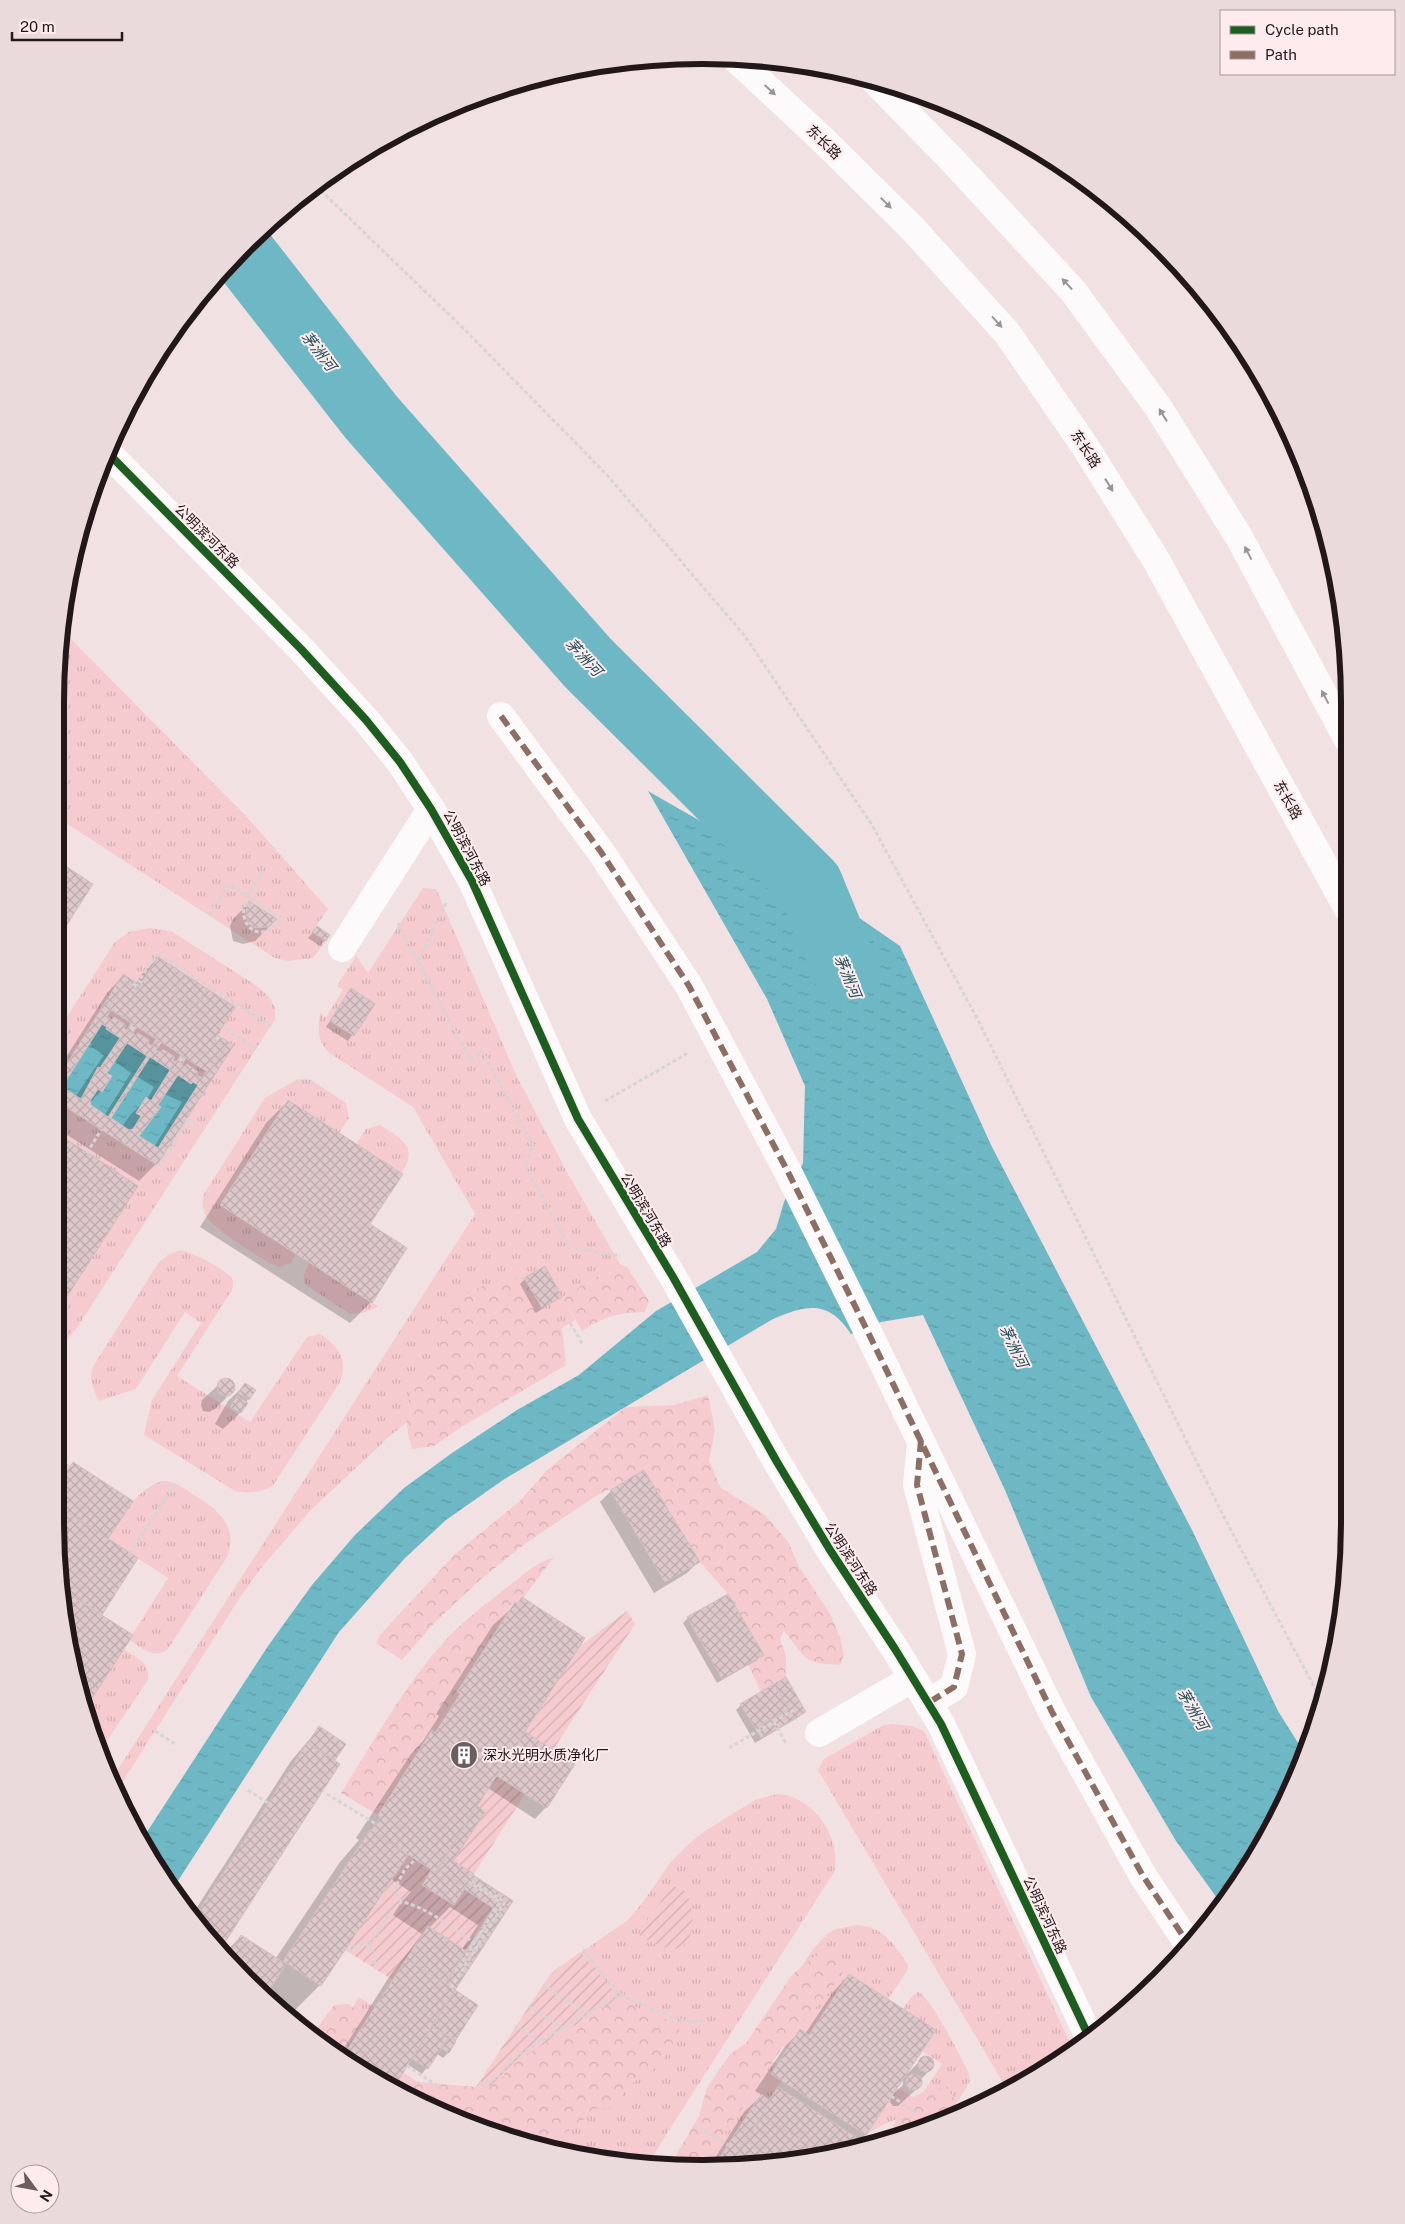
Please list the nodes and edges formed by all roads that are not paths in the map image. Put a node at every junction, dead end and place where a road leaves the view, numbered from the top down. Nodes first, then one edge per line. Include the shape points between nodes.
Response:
1 (743, 65) edge
2 (885, 91) edge
3 (112, 457) edge
4 (501, 716) dead end
5 (1341, 727) edge
6 (431, 809) junction
7 (1341, 896) edge
8 (342, 948) dead end
9 (921, 1440) junction
10 (913, 1678) junction
11 (928, 1703) junction
12 (819, 1733) dead end
13 (1186, 1940) edge
14 (1086, 2031) edge

1 -> 7 street, 东长路 via 912,228 1007,333 1084,445 1156,560
5 -> 2 street via 1239,537 1158,407 1073,291
3 - 6 street, 公明滨河东路 via 366,720 400,762
4 - 9 street via 601,852 689,986 788,1172
6 - 8 street
6 - 10 street, 公明滨河东路 via 472,881 578,1120 673,1276 825,1542
9 - 11 street via 917,1484 962,1654 954,1687
9 - 13 street via 1052,1712 1143,1876
10 - 11 street, 公明滨河东路
10 - 12 street
11 - 14 street, 公明滨河东路 via 941,1724

